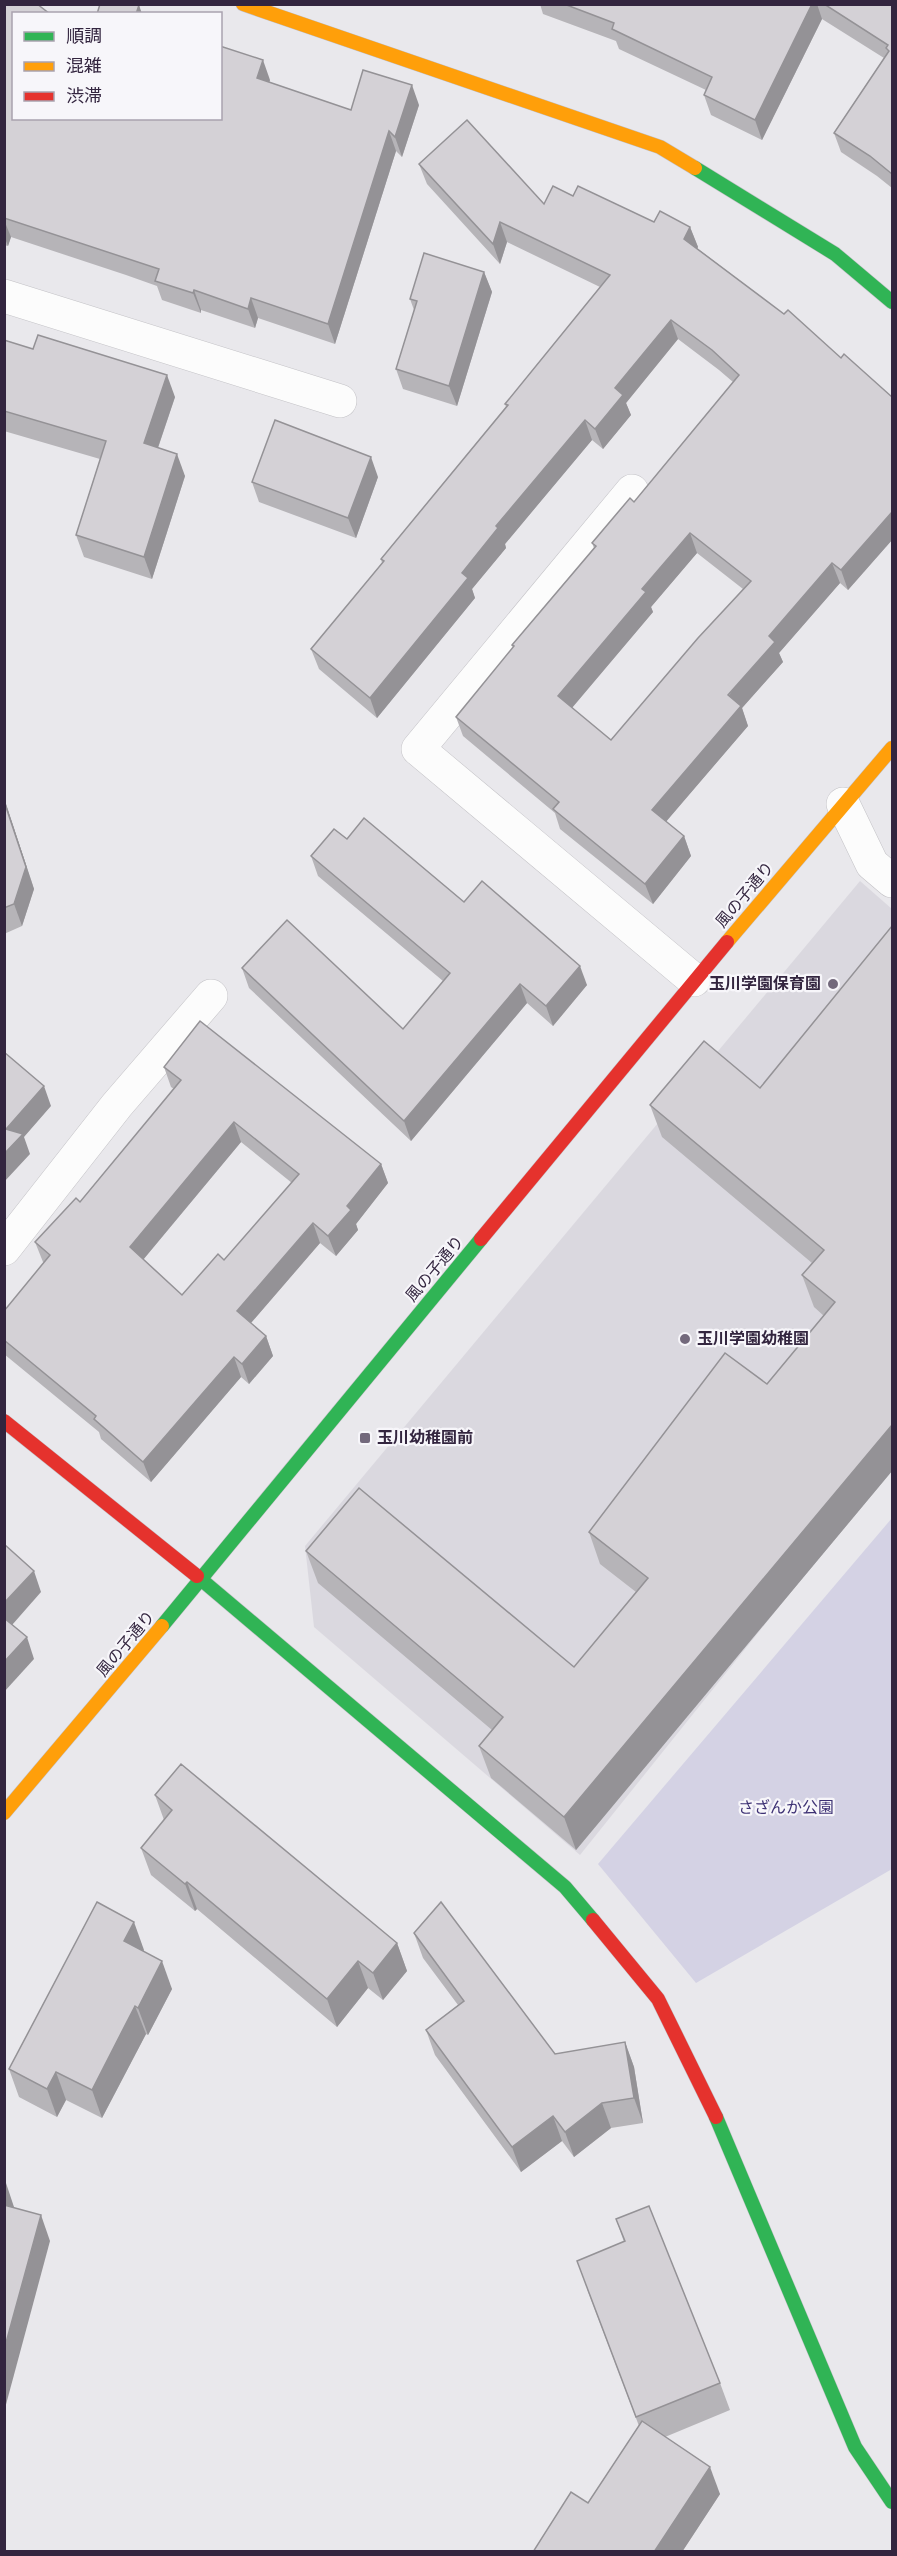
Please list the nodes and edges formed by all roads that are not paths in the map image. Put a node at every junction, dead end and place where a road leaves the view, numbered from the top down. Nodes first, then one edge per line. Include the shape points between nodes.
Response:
1 (243, 4) edge
2 (290, 12) edge
3 (4, 296) edge
4 (892, 302) edge
5 (340, 401) dead end
6 (632, 491) dead end
7 (892, 748) edge
8 (843, 804) junction
9 (892, 881) edge
10 (694, 980) junction
11 (211, 996) dead end
12 (4, 1249) edge
13 (4, 1421) edge
14 (201, 1580) junction
15 (4, 1813) edge
16 (892, 2502) edge

1 - 2 street
2 - 4 street via 660,147 835,254
3 - 5 street
6 - 10 street via 418,749
7 - 8 street, 風の子通り
8 - 9 street via 872,864
8 - 10 street, 風の子通り
10 - 14 street, 風の子通り
11 - 12 street via 117,1105
13 - 14 street
14 - 15 street, 風の子通り
14 - 16 street via 565,1887 658,1999 722,2128 855,2447

